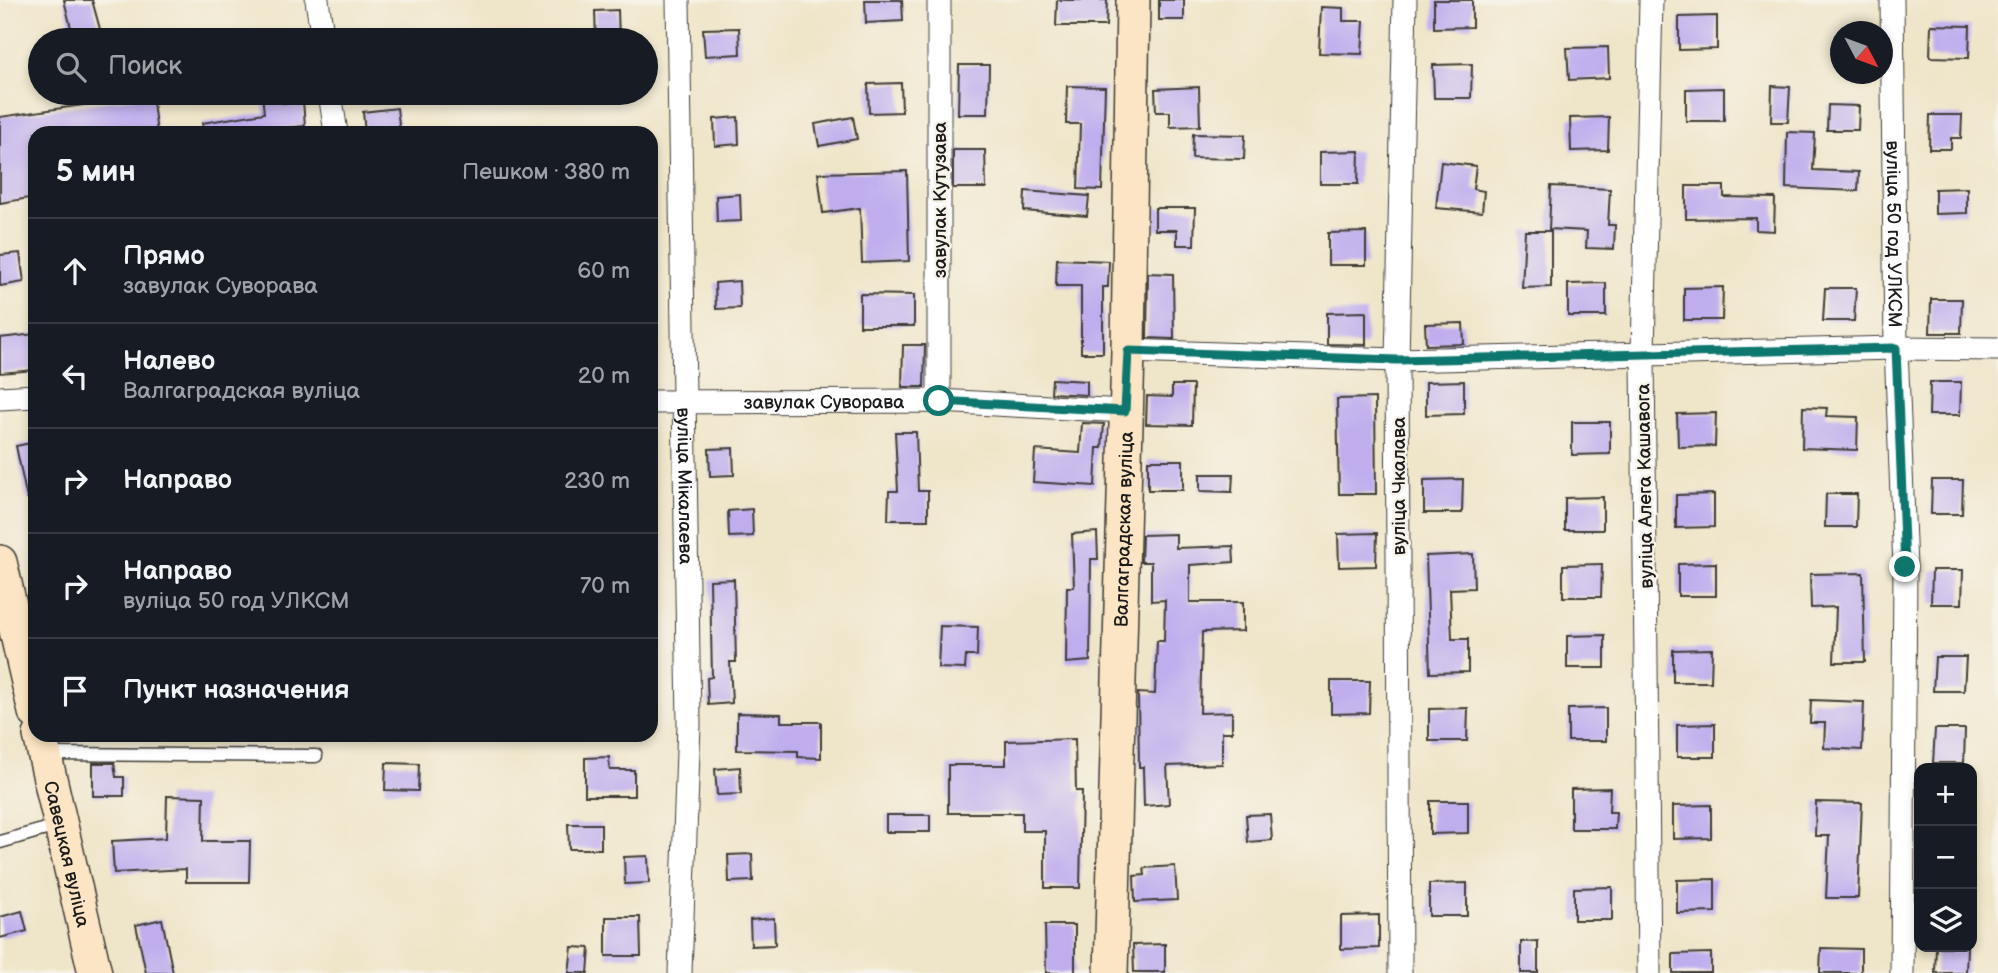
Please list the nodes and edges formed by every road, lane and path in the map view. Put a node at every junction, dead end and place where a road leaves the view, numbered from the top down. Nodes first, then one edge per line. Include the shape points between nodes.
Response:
1 (317, 0) edge
2 (678, 0) edge
3 (939, 0) edge
4 (1133, 0) edge
5 (1405, 0) edge
6 (1651, 0) edge
7 (1892, 0) edge
8 (321, 28) edge
9 (332, 105) edge
10 (335, 126) edge
11 (1896, 348) junction
12 (1998, 349) edge
13 (1128, 351) junction
14 (1643, 354) junction
15 (1397, 360) junction
16 (28, 396) edge
17 (0, 398) edge
18 (939, 401) junction
19 (658, 402) edge
20 (684, 404) junction
21 (1125, 411) junction
22 (0, 562) edge
23 (28, 682) edge
24 (42, 744) edge
25 (316, 756) dead end
26 (60, 825) junction
27 (0, 842) edge
28 (95, 973) edge
29 (680, 973) edge
30 (1111, 973) edge
31 (1400, 973) edge
32 (1649, 973) edge
33 (1902, 973) edge

1 - 8 street
2 - 20 street, вуліца Мікалаева
3 - 18 street, завулак Кутузава
4 - 13 street, Валгаградская вуліца
5 - 15 street, вуліца Чкалава
6 - 14 street, вуліца Алега Кашавога
7 - 11 street, вуліца 50 год УЛКСМ
9 - 10 street
11 - 12 street
11 - 14 street
11 - 33 street, вуліца 50 год УЛКСМ via 1905,567
13 - 15 street
13 - 21 street, Валгаградская вуліца
14 - 15 street
14 - 32 street, вуліца Алега Кашавога
15 - 31 street, вуліца Чкалава
16 - 17 street
18 - 20 street, завулак Суворава
18 - 21 street, завулак Суворава
19 - 20 street, завулак Суворава
20 - 29 street, вуліца Мікалаева via 689,724
21 - 30 street, Валгаградская вуліца
22 - 23 street
24 - 25 lane
24 - 26 street, Савецкая вуліца
26 - 27 lane
26 - 28 street, Савецкая вуліца

